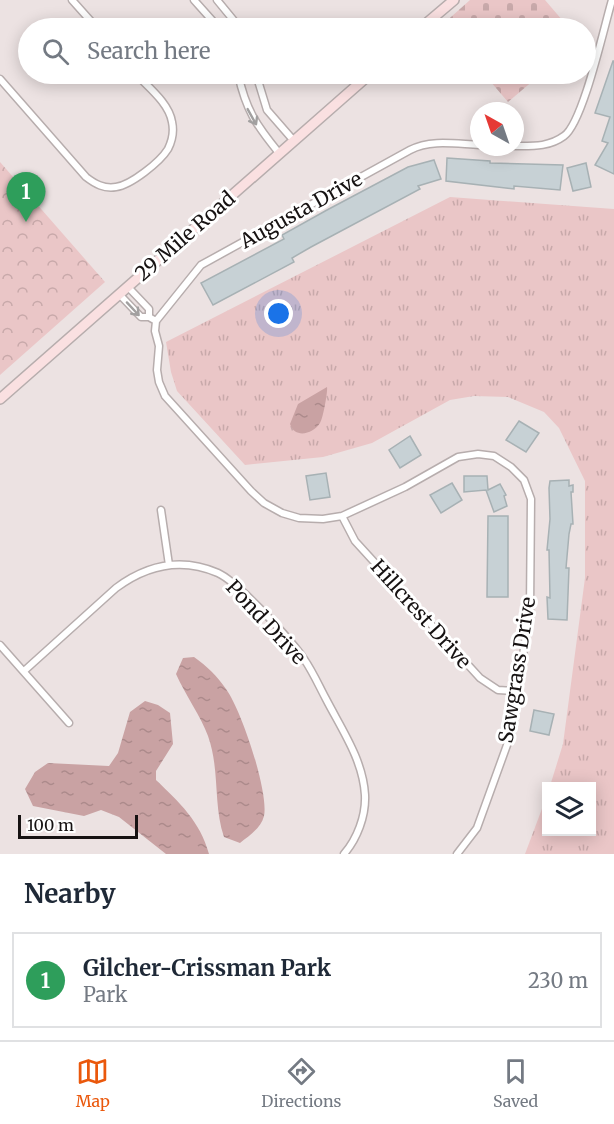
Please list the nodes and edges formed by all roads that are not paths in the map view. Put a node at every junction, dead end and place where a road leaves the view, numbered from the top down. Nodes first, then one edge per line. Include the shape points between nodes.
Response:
1 (194, 0) edge
2 (217, 0) edge
3 (454, 0) edge
4 (612, 0) edge
5 (76, 1) edge
6 (89, 18) edge
7 (210, 18) edge
8 (232, 18) edge
9 (433, 18) edge
10 (596, 56) edge
11 (0, 79) edge
12 (145, 84) edge
13 (240, 84) edge
14 (259, 84) edge
15 (359, 84) edge
16 (588, 84) edge
17 (294, 141) junction
18 (470, 145) edge
19 (524, 146) edge
20 (279, 153) junction
21 (128, 286) junction
22 (119, 294) junction
23 (149, 317) junction
24 (156, 321) junction
25 (0, 399) edge
26 (160, 510) dead end
27 (342, 516) junction
28 (169, 565) junction
29 (0, 645) edge
30 (24, 671) junction
31 (516, 691) junction
32 (69, 723) dead end
33 (344, 854) edge
34 (457, 854) edge

1 - 7 street
2 - 8 street
3 - 9 street
4 - 10 street
5 - 6 street
11 - 12 street via 86,177 107,187 130,183 171,142 173,125 167,109
13 -> 20 street via 259,129
14 - 17 street via 267,110
15 - 17 street, 29 Mile Road
16 - 19 street via 579,115 567,135 541,147
17 - 20 street, 29 Mile Road
18 - 24 street, Augusta Drive via 420,144 201,265
20 - 21 street, 29 Mile Road
21 - 22 street, 29 Mile Road
21 - 23 street via 148,309
22 -> 23 street via 141,317
22 - 25 street, 29 Mile Road
23 - 24 street
24 - 27 street, Sawgrass Drive via 159,382 165,396 251,491 264,503 299,518
26 - 28 street
27 - 31 street, Hillcrest Drive via 355,541 480,678 498,690
27 - 31 street, Sawgrass Drive via 458,457 494,456 512,467 524,480 531,499 530,609
28 - 30 street, Pond Drive via 149,568 131,577
28 - 33 street, Pond Drive via 201,567 232,580 305,660 363,777 364,812
29 - 30 street
30 - 32 street
31 - 34 street, Sawgrass Drive via 511,734 477,828

